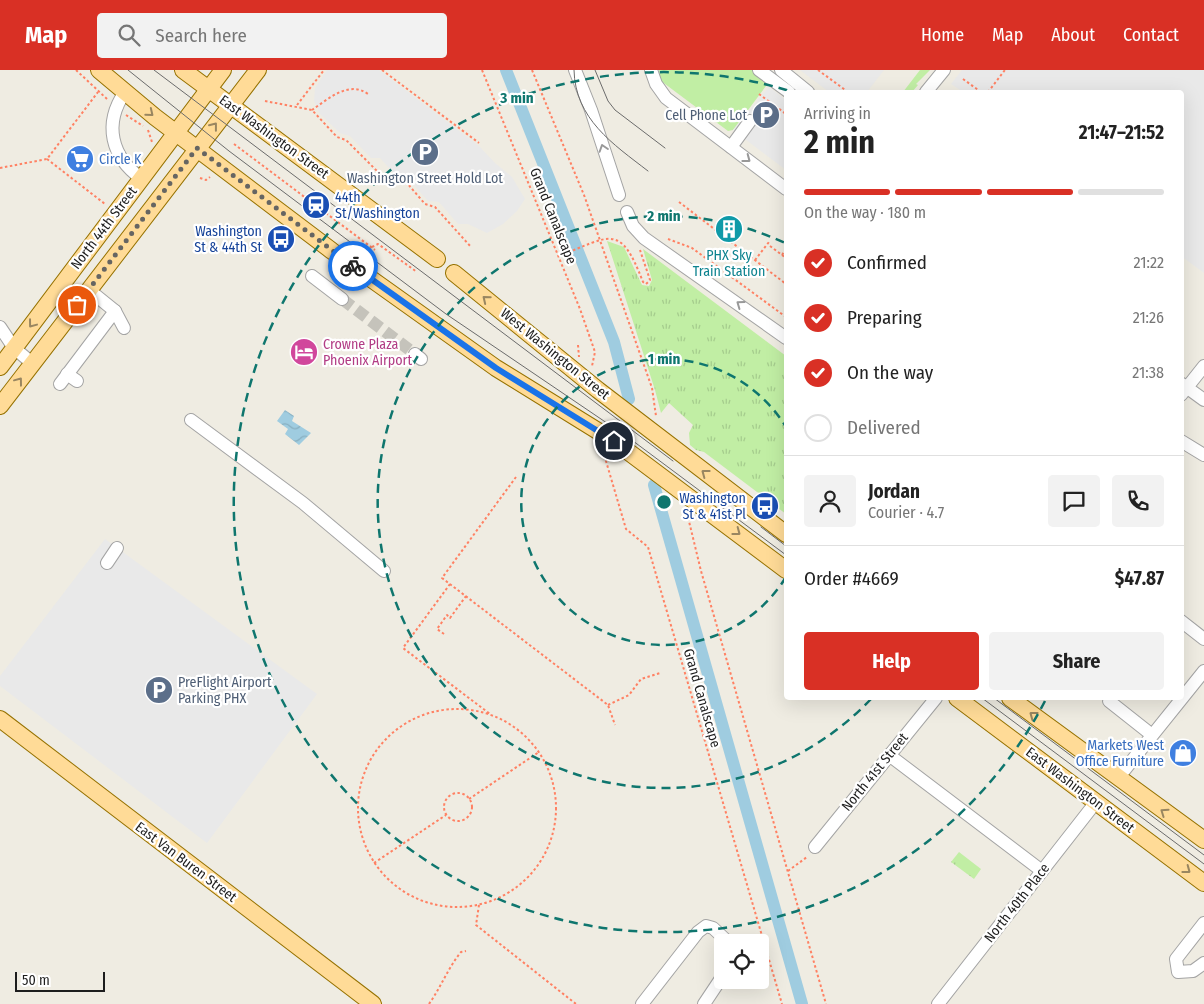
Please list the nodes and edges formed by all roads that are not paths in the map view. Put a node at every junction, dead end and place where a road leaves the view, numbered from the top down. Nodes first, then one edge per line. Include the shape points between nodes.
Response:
1 (99, 70) edge
2 (183, 70) edge
3 (223, 70) edge
4 (258, 70) edge
5 (574, 70) edge
6 (650, 70) edge
7 (759, 70) edge
8 (781, 70) edge
9 (944, 70) edge
10 (208, 89) junction
11 (786, 90) edge
12 (806, 90) edge
13 (928, 90) edge
14 (125, 92) junction
15 (230, 105) junction
16 (750, 121) dead end
17 (176, 133) junction
18 (731, 147) junction
19 (197, 148) junction
20 (142, 179) junction
21 (784, 187) edge
22 (619, 194) dead end
23 (626, 212) dead end
24 (437, 259) dead end
25 (454, 272) dead end
26 (312, 276) dead end
27 (88, 290) junction
28 (342, 299) tunnel mouth
29 (115, 311) junction
30 (0, 327) edge
31 (124, 328) dead end
32 (784, 337) edge
33 (7, 346) edge
34 (32, 363) junction
35 (1204, 366) edge
36 (0, 367) edge
37 (68, 380) dead end
38 (1184, 388) edge
39 (1184, 390) edge
40 (1204, 400) edge
41 (0, 406) edge
42 (191, 420) dead end
43 (1184, 444) edge
44 (1204, 455) edge
45 (784, 532) edge
46 (117, 548) dead end
47 (107, 563) dead end
48 (784, 569) edge
49 (384, 571) dead end
50 (1184, 623) edge
51 (1204, 639) edge
52 (1204, 671) edge
53 (1186, 686) edge
54 (934, 700) edge
55 (960, 700) edge
56 (1013, 700) edge
57 (1176, 700) edge
58 (1109, 701) dead end
59 (0, 719) edge
60 (1152, 735) junction
61 (889, 755) junction
62 (1118, 778) junction
63 (1096, 802) junction
64 (1204, 840) edge
65 (815, 847) road end
66 (1042, 871) junction
67 (1204, 883) edge
68 (1204, 923) edge
69 (719, 934) edge
70 (1204, 963) edge
71 (714, 989) edge
72 (373, 1004) edge
73 (642, 1004) edge
74 (704, 1004) edge
75 (938, 1004) edge

1 - 14 main road
2 - 10 main road, East Washington Street
3 - 10 main road, North 44th Street
4 - 15 main road, North 44th Street
22 -> 5 street
6 - 18 street via 666,98
7 - 11 street
8 - 12 street
9 - 13 street
10 - 15 main road, East Washington Street
10 - 17 main road, North 44th Street
14 -> 17 main road
14 - 20 street via 115,106 111,123 121,160
19 -> 15 main road, North 44th Street
15 - 24 main road, East Washington Street
16 - 18 street
17 - 19 main road
17 - 20 main road, North 44th Street
18 -> 21 street
19 - 27 main road, North 44th Street
19 -> 48 main road via 332,251 496,368 680,490 692,505
20 -> 33 main road, North 44th Street
32 -> 23 street via 644,238
45 -> 25 main road, West Washington Street via 598,390
26 - 28 street
27 - 29 street
27 - 34 main road, North 44th Street
29 - 31 street
29 - 37 street
30 - 33 street
33 - 34 street
33 - 36 main road, North 44th Street
41 -> 34 main road, North 44th Street
35 - 38 street
39 - 40 street
42 - 49 street via 304,503
43 - 44 street
46 - 47 street
50 - 51 street
52 - 53 street
54 - 61 street, North 41st Street
55 - 63 main road, East Washington Street
62 -> 56 main road
57 - 60 street
58 - 60 street
59 - 72 main road, East Van Buren Street
60 - 62 street
61 - 65 street, North 41st Street
61 - 66 street
64 -> 62 main road
63 - 66 street, North 40th Place
63 -> 67 main road, East Washington Street
66 - 75 street, North 40th Place
68 - 70 street via 1176,959 1178,972 1193,971
69 - 73 street via 706,926 698,932
71 - 74 street

